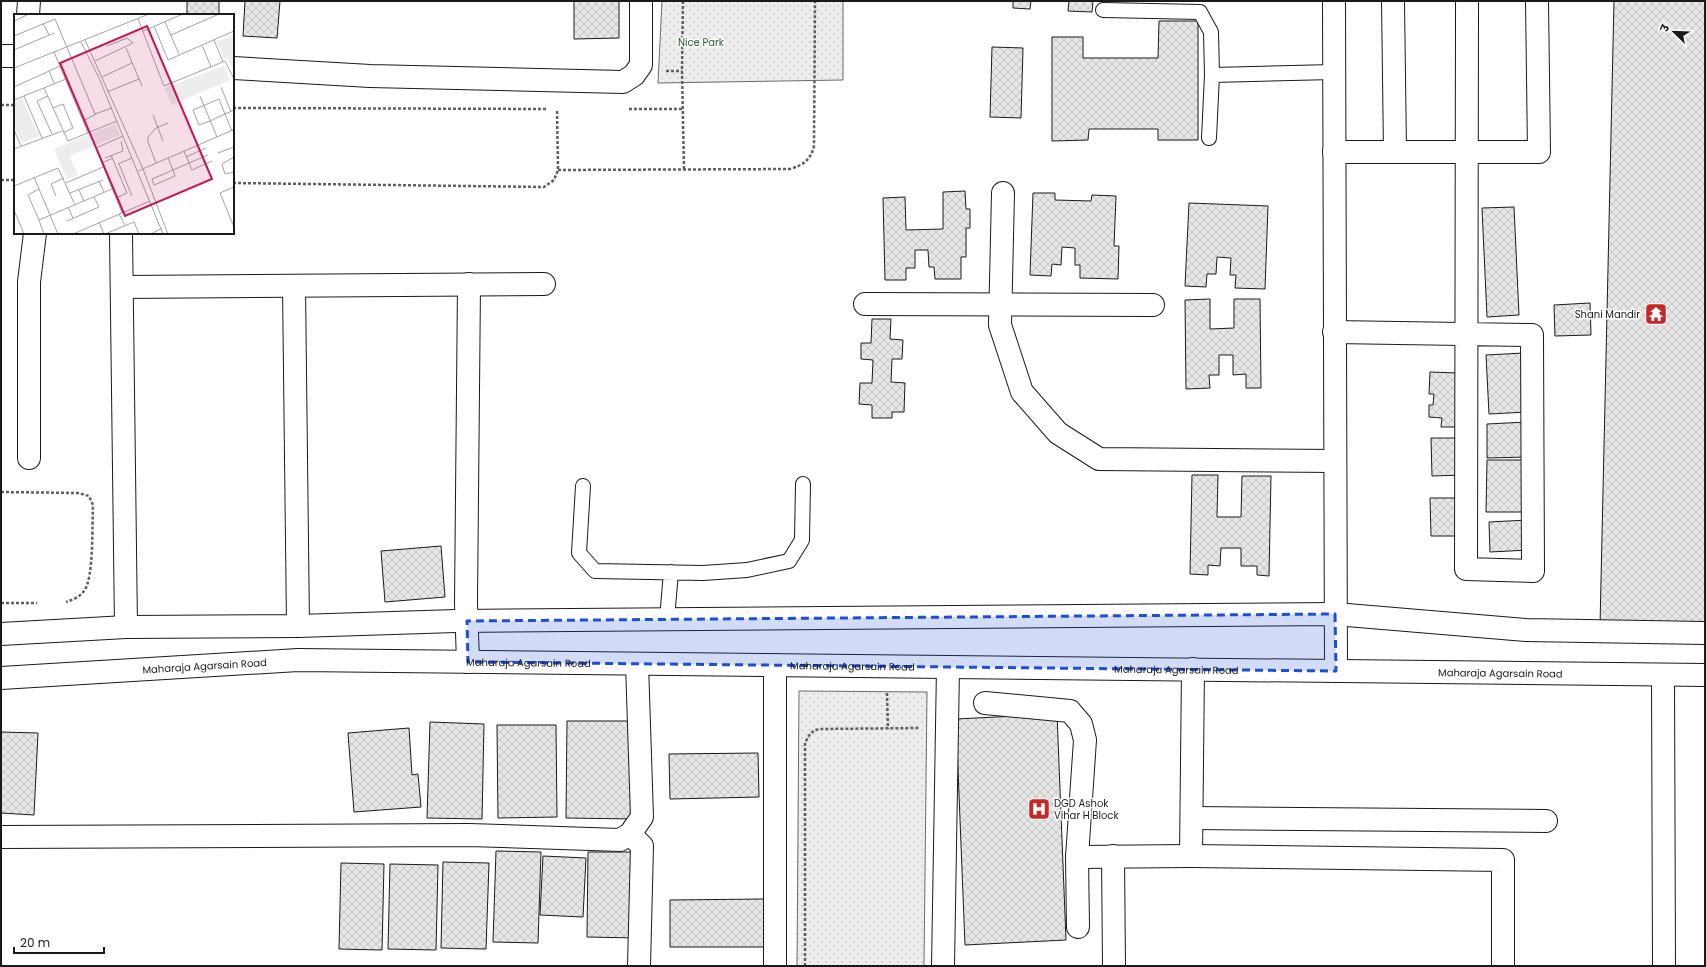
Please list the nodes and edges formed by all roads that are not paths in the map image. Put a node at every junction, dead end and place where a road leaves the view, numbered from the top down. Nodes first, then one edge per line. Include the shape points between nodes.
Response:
1 (29, 1) edge
2 (641, 1) edge
3 (1334, 1) edge
4 (1393, 1) edge
5 (1467, 1) edge
6 (1537, 1) edge
7 (1103, 10) dead end
8 (28, 14) edge
9 (1, 56) edge
10 (14, 56) edge
11 (234, 68) edge
12 (1334, 72) junction
13 (1212, 75) junction
14 (1209, 138) dead end
15 (1334, 152) junction
16 (1395, 152) junction
17 (1468, 153) junction
18 (1003, 193) dead end
19 (35, 234) edge
20 (121, 234) edge
21 (469, 284) junction
22 (544, 284) dead end
23 (294, 286) junction
24 (122, 287) junction
25 (865, 304) dead end
26 (1000, 305) junction
27 (1153, 305) dead end
28 (1334, 332) junction
29 (1467, 334) junction
30 (29, 458) dead end
31 (1335, 462) junction
32 (803, 484) dead end
33 (583, 486) dead end
34 (671, 572) junction
35 (1335, 614) junction
36 (667, 619) junction
37 (467, 621) junction
38 (298, 626) junction
39 (126, 627) junction
40 (1705, 633) edge
41 (1, 634) edge
42 (468, 662) junction
43 (637, 664) junction
44 (775, 665) junction
45 (948, 667) junction
46 (1192, 670) junction
47 (1336, 671) junction
48 (1663, 675) junction
49 (1705, 675) edge
50 (1, 678) edge
51 (985, 703) dead end
52 (1192, 818) junction
53 (1546, 821) dead end
54 (630, 834) junction
55 (1, 837) edge
56 (1113, 856) junction
57 (1191, 856) junction
58 (1077, 857) junction
59 (1078, 927) dead end
60 (639, 966) edge
61 (775, 966) edge
62 (943, 966) edge
63 (1114, 966) edge
64 (1503, 966) edge
65 (1664, 966) edge

1 - 8 street
2 - 11 street via 641,65 634,75 623,82 370,76
3 - 12 street
4 - 16 street
5 - 17 street
6 - 17 street via 1539,152
7 - 13 lane via 1200,12 1211,32
9 - 10 street
12 - 13 lane
12 - 15 street
13 - 14 lane
15 - 16 street
15 - 28 street
16 - 17 street
17 - 29 street
18 - 26 street
19 - 30 street via 29,282
20 - 24 street
21 - 22 street
21 - 23 street
21 - 37 street
23 - 24 street
23 - 38 street
24 - 39 street
25 - 26 street
26 - 27 street
26 - 31 street via 1000,325 1022,392 1058,433 1099,459
28 - 29 street
28 - 31 street
29 - 29 street via 1466,569 1533,571 1532,335
31 - 35 street
32 - 34 lane via 802,540 789,561 747,570
33 - 34 lane via 579,553 594,571
34 - 36 lane
35 - 36 street
35 - 40 street via 1526,630
35 - 47 street
36 - 37 street
37 - 38 street
37 - 42 street
38 - 39 street
39 - 41 street
42 - 43 street, Maharaja Agarsain Road
42 - 50 street, Maharaja Agarsain Road via 298,660
43 - 44 street, Maharaja Agarsain Road
43 - 54 street via 642,817
44 - 45 street, Maharaja Agarsain Road
44 - 61 street
45 - 46 street, Maharaja Agarsain Road
45 - 62 street
46 - 47 street, Maharaja Agarsain Road
46 - 52 street
47 - 48 street, Maharaja Agarsain Road
48 - 49 street, Maharaja Agarsain Road
48 - 65 street
51 - 58 street via 1070,711 1081,724 1085,740
52 - 53 street
52 - 57 street
54 - 55 street via 620,840 469,835
54 - 60 street via 642,846
56 - 57 street
56 - 58 street
56 - 63 street
57 - 64 street via 1503,860
58 - 59 street

